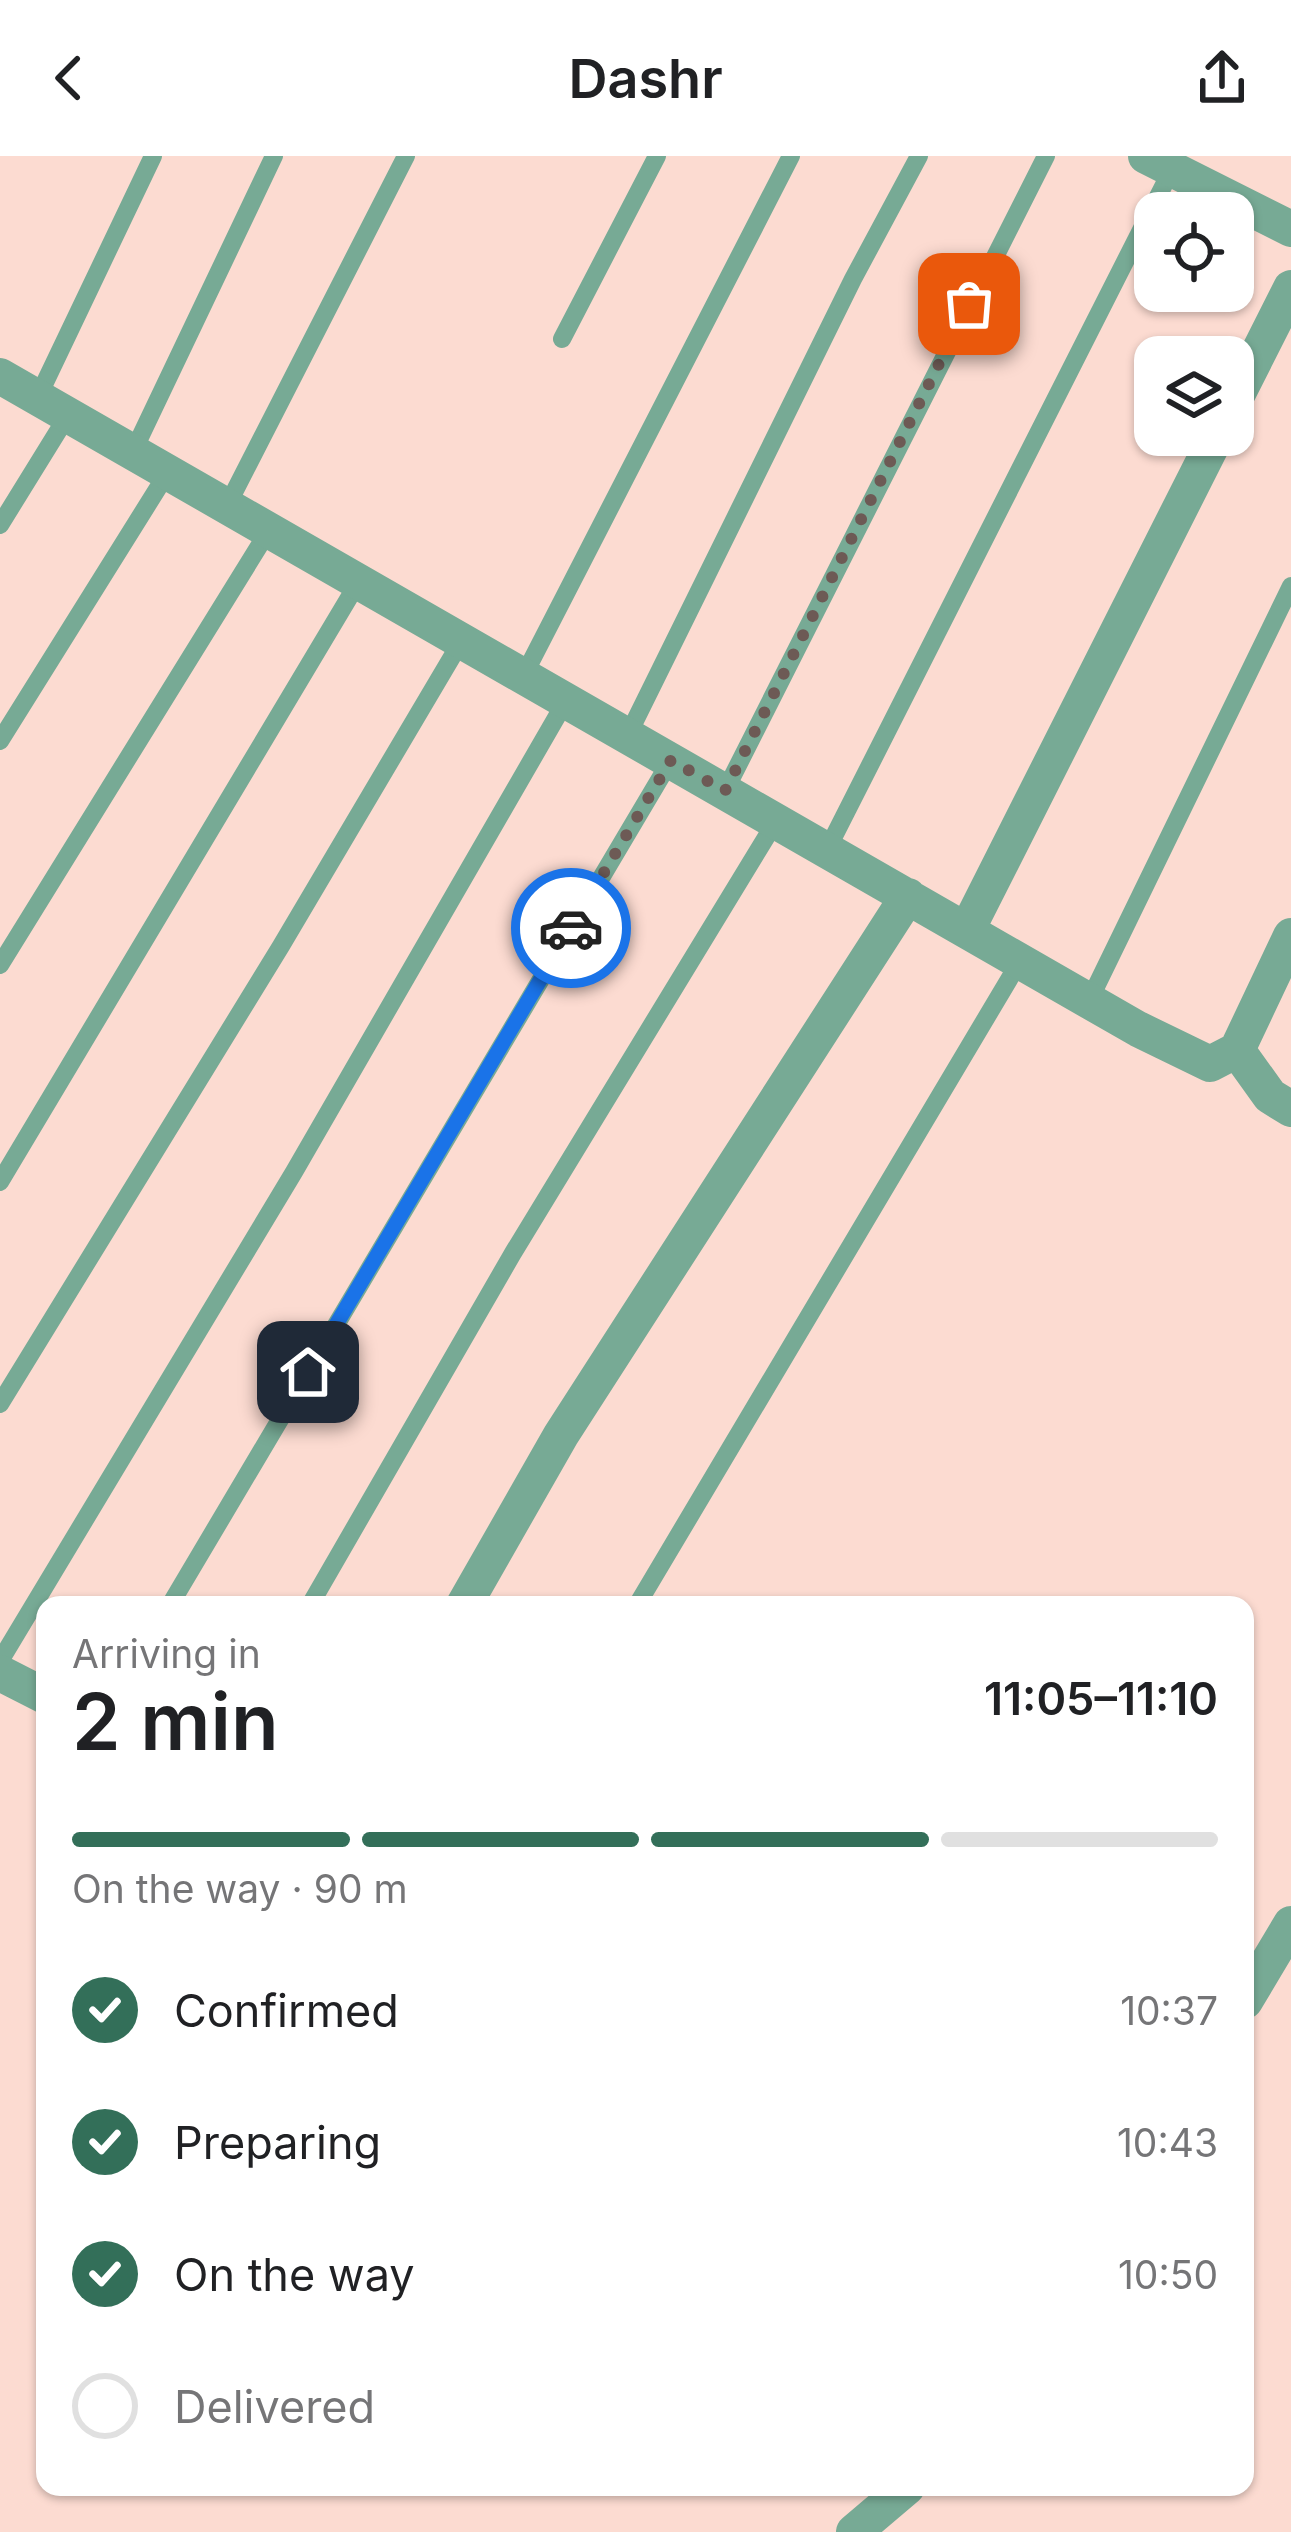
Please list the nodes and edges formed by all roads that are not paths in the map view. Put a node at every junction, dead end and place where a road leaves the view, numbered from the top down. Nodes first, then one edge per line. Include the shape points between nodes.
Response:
1 (153, 156) edge
2 (274, 156) edge
3 (406, 156) edge
4 (657, 156) edge
5 (791, 156) edge
6 (919, 156) edge
7 (1046, 156) edge
8 (1159, 162) edge
9 (1291, 229) edge
10 (1291, 288) edge
11 (562, 339) dead end
12 (1254, 361) edge
13 (0, 376) edge
14 (53, 406) junction
15 (133, 452) junction
16 (1206, 456) edge
17 (168, 472) junction
18 (227, 506) junction
19 (0, 525) edge
20 (269, 530) junction
21 (359, 581) junction
22 (1291, 586) edge
23 (462, 640) junction
24 (524, 675) junction
25 (567, 700) junction
26 (628, 735) junction
27 (0, 741) edge
28 (671, 760) junction
29 (725, 791) junction
30 (776, 821) junction
31 (827, 850) junction
32 (908, 896) junction
33 (967, 930) junction
34 (1291, 937) edge
35 (1020, 961) junction
36 (0, 965) edge
37 (1089, 1000) junction
38 (1237, 1050) junction
39 (1291, 1109) edge
40 (0, 1182) edge
41 (0, 1404) edge
42 (39, 1596) edge
43 (175, 1596) edge
44 (315, 1596) edge
45 (469, 1596) edge
46 (642, 1596) edge
47 (36, 1601) edge
48 (0, 1661) edge
49 (0, 1673) edge
50 (36, 1691) edge
51 (1291, 1924) edge
52 (1254, 1986) edge
53 (896, 2496) edge
54 (854, 2532) edge

1 - 14 lane
2 - 15 lane
3 - 18 lane
4 - 11 lane
5 - 24 lane
6 - 26 lane
7 - 29 lane
8 - 9 street
8 - 31 lane
10 - 12 street
13 - 14 street
14 - 15 street
14 - 19 lane
15 - 17 street
16 - 33 street
17 - 18 street
17 - 27 lane
18 - 20 street
20 - 21 street
20 - 36 lane
21 - 23 street
21 - 40 lane
22 - 37 lane
23 - 24 street
23 - 41 lane
24 - 25 street
25 - 26 street
25 - 42 lane
26 - 28 street
28 - 29 street
28 - 43 lane
29 - 30 street
30 - 31 street
30 - 44 lane via 512,1253
31 - 32 street
32 - 33 street
32 - 45 street via 561,1435
33 - 35 street
34 - 38 street
35 - 37 street
35 - 46 lane
37 - 38 street via 1210,1064
38 - 39 street via 1270,1096
47 - 48 lane
49 - 50 street
51 - 52 street
53 - 54 street

